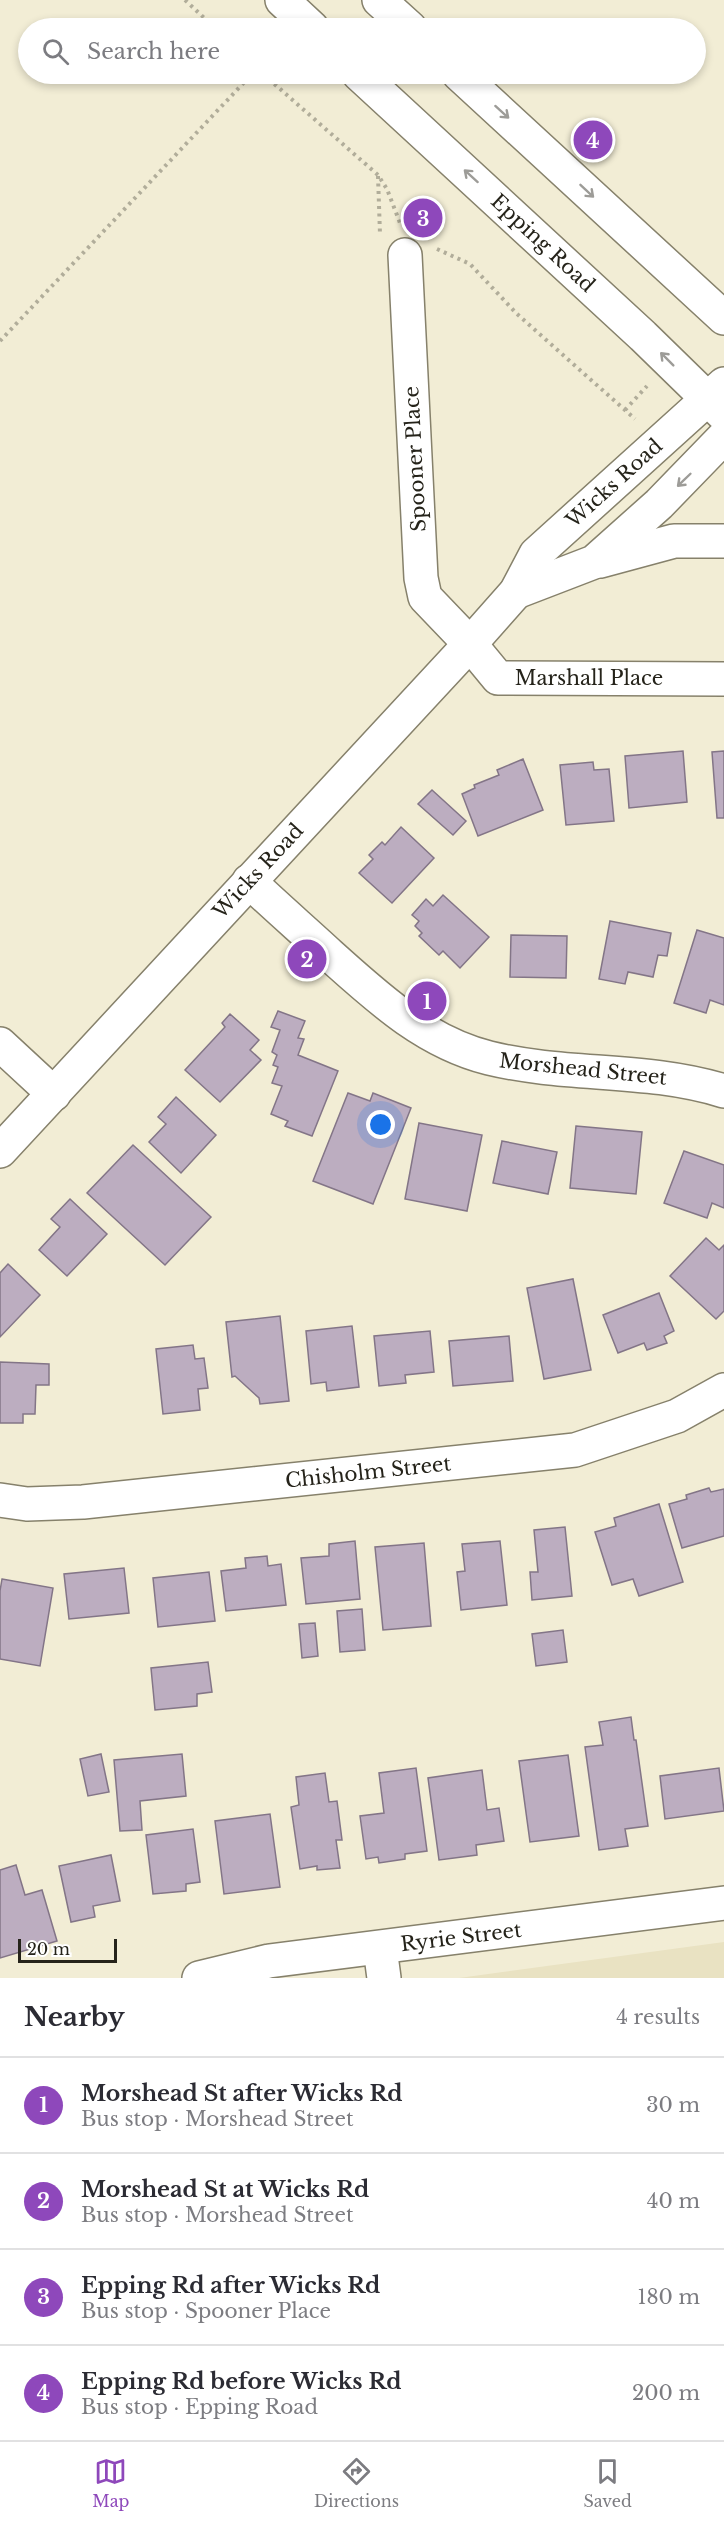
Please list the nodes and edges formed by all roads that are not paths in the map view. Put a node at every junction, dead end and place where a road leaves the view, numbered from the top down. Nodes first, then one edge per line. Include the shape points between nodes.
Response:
1 (282, 0) edge
2 (379, 0) edge
3 (301, 18) edge
4 (399, 18) edge
5 (370, 84) edge
6 (470, 84) edge
7 (411, 241) road end
8 (724, 318) edge
9 (719, 400) edge
10 (724, 437) edge
11 (724, 541) edge
12 (594, 562) junction
13 (516, 592) junction
14 (470, 644) junction
15 (724, 679) edge
16 (249, 881) junction
17 (0, 1044) edge
18 (724, 1091) edge
19 (54, 1094) junction
20 (0, 1151) edge
21 (724, 1390) edge
22 (0, 1500) edge
23 (724, 1903) edge
24 (382, 1963) edge
25 (199, 1978) edge

1 - 3 street
2 - 4 street
9 -> 5 street, Epping Road via 643,336
6 -> 8 street
7 - 14 street, Spooner Place via 421,578 425,597
9 - 13 street, Wicks Road via 536,554
10 -> 12 street, Wicks Road via 659,504
11 - 12 street via 674,542
12 - 13 street, Wicks Road
13 - 14 street, Wicks Road
14 - 15 street, Marshall Place via 498,678
14 - 16 street, Wicks Road
16 - 18 street, Morshead Street via 382,1002 413,1025 448,1043 500,1060 647,1074
16 - 19 street, Wicks Road
17 - 19 street
19 - 20 street, Wicks Road
21 - 22 street, Chisholm Street via 677,1416 575,1450 83,1502 27,1504
23 - 24 street, Ryrie Street
24 - 25 street, Ryrie Street via 269,1961

